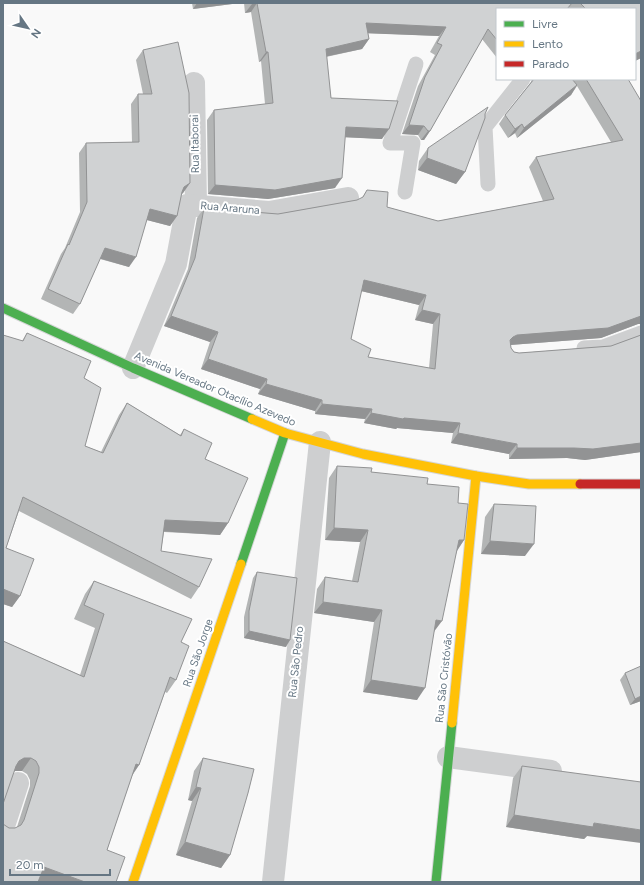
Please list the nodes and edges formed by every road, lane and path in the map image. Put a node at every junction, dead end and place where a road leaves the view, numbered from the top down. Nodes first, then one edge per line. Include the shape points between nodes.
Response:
1 (416, 64) dead end
2 (522, 80) edge
3 (194, 83) dead end
4 (488, 184) dead end
5 (405, 192) dead end
6 (348, 198) dead end
7 (196, 206) junction
8 (3, 308) edge
9 (641, 333) edge
10 (572, 349) edge
11 (133, 368) junction
12 (285, 433) junction
13 (320, 442) junction
14 (476, 476) junction
15 (641, 484) edge
16 (448, 757) junction
17 (572, 774) edge
18 (18, 783) dead end
19 (3, 829) edge
20 (133, 882) edge
21 (273, 882) edge
22 (436, 882) edge

1 - 5 lane via 390,143 413,143
2 - 4 lane via 485,128
3 - 7 street, Rua Itaborai
6 - 7 street, Rua Araruna via 269,212
7 - 11 street, Rua Araruna via 187,205 176,264
8 - 11 street, Avenida Vereador Otacílio Azevedo
9 - 10 lane via 603,347
11 - 12 street, Avenida Vereador Otacílio Azevedo
12 - 13 street, Avenida Vereador Otacílio Azevedo
12 - 20 street, Rua São Jorge
13 - 14 street, Avenida Vereador Otacílio Azevedo via 363,454
13 - 21 street, Rua São Pedro
14 - 15 street, Avenida Vereador Otacílio Azevedo via 529,484
14 - 16 street, Rua São Cristóvão
16 - 17 street
16 - 22 street, Rua São Cristóvão
18 - 19 street

